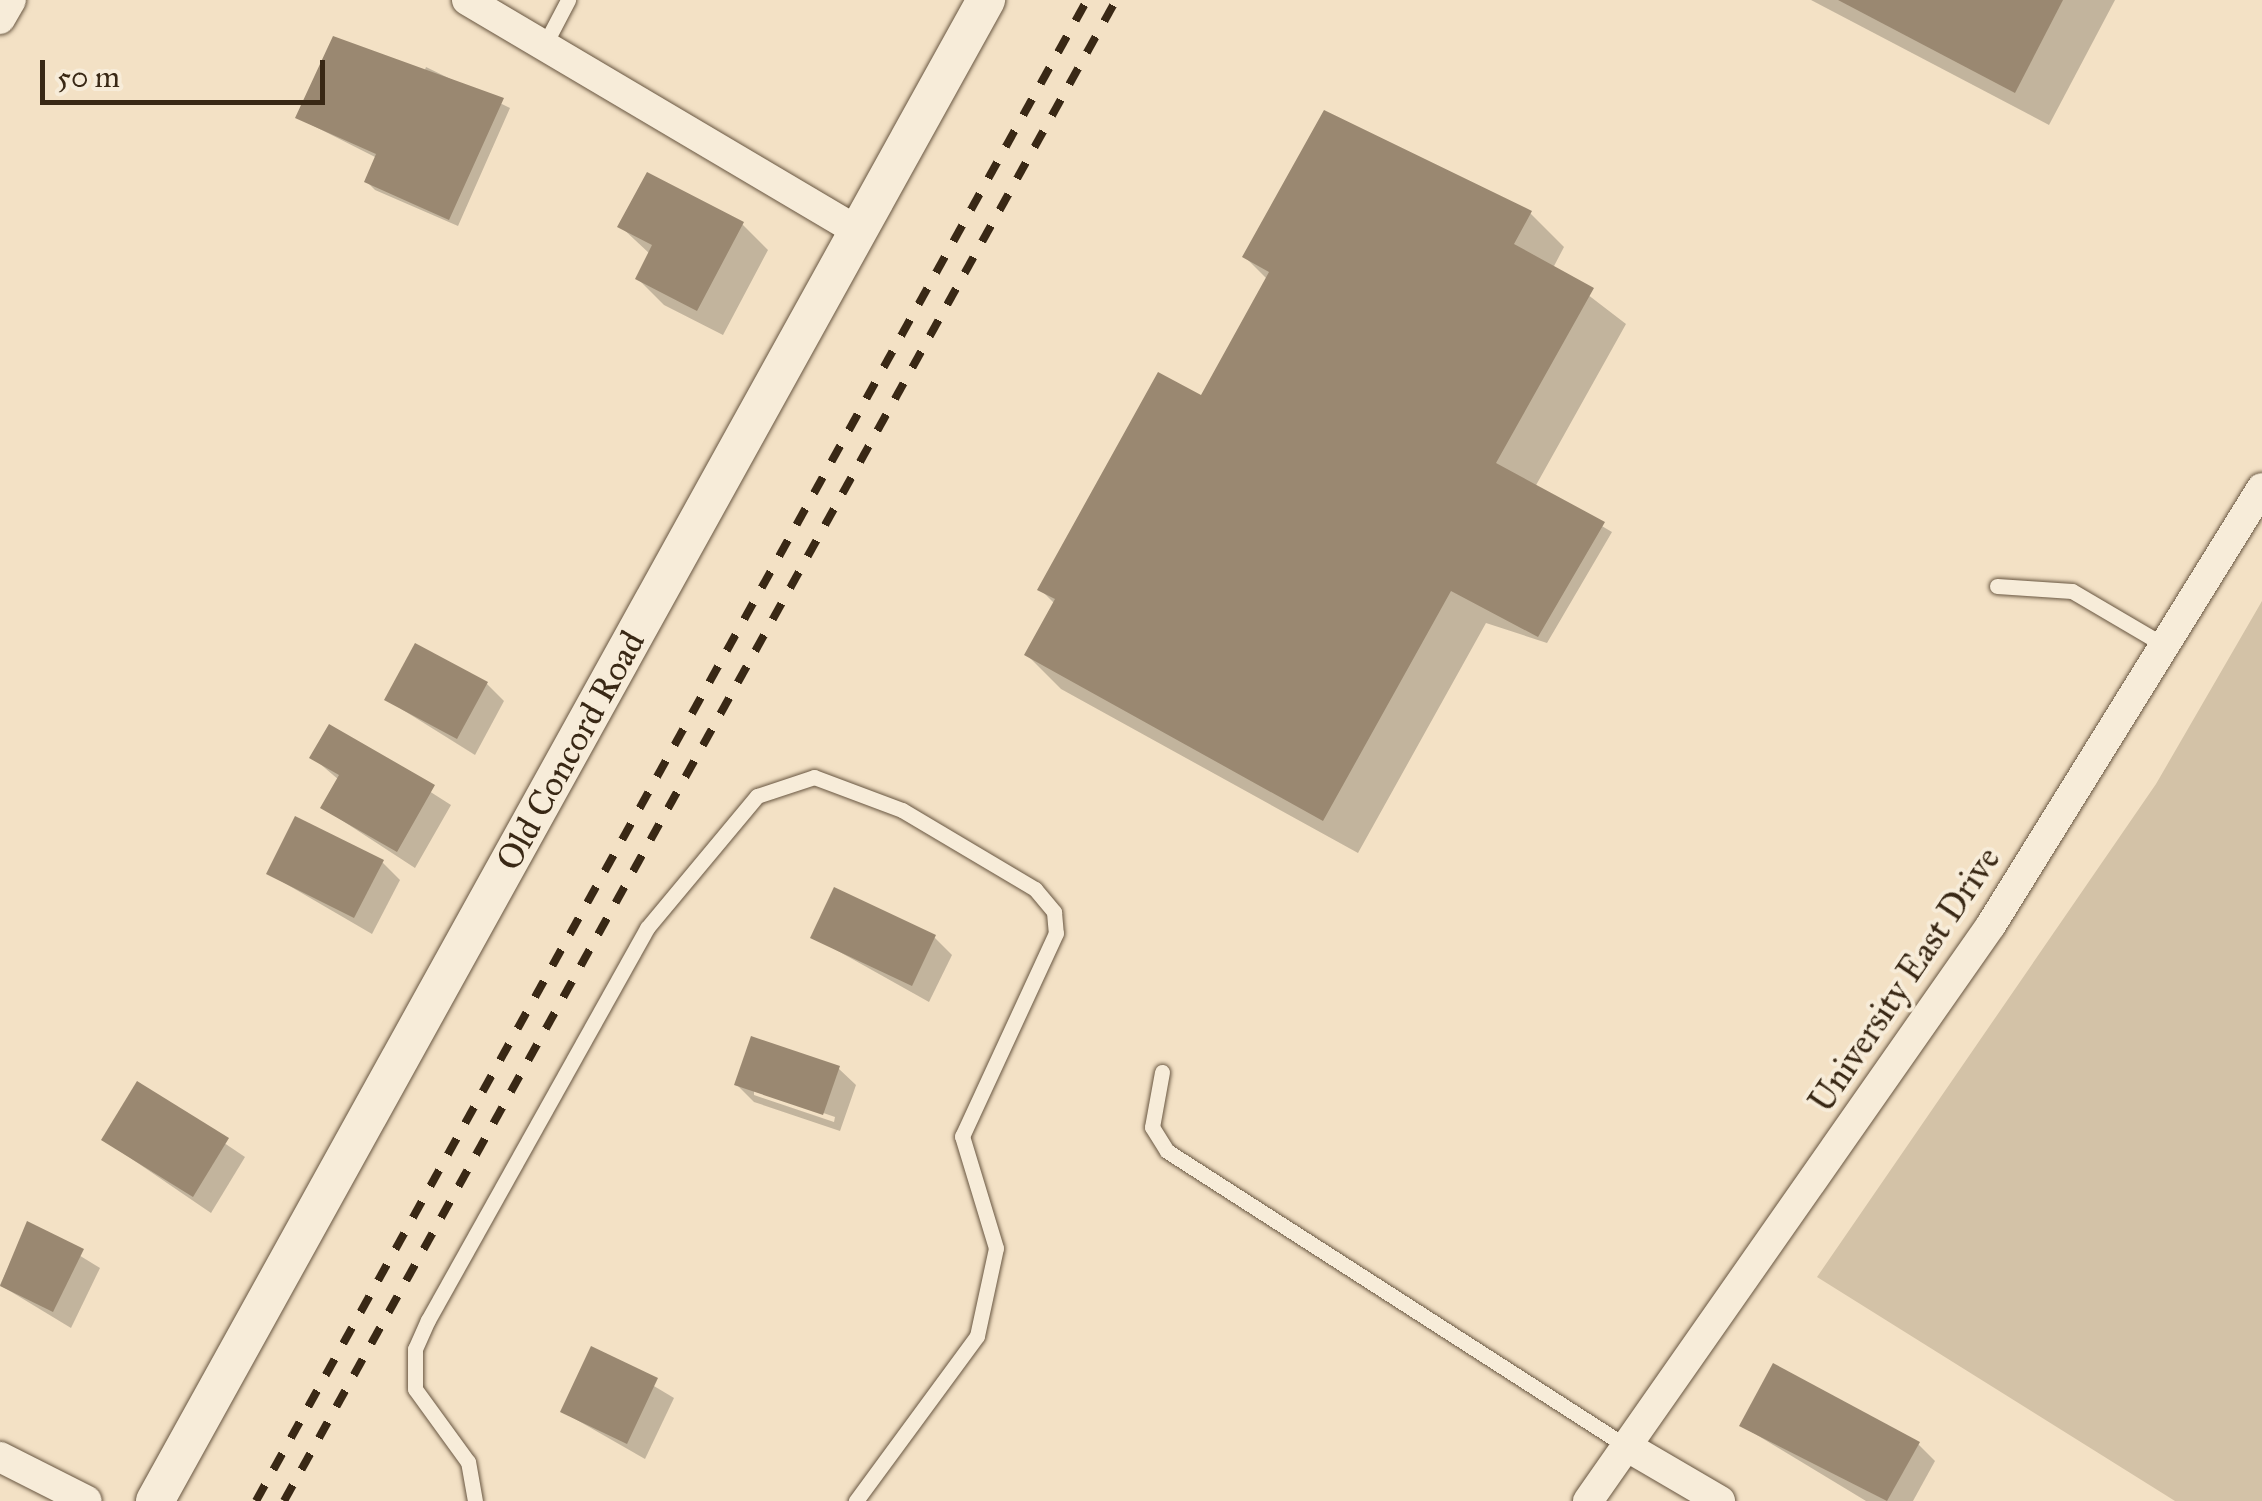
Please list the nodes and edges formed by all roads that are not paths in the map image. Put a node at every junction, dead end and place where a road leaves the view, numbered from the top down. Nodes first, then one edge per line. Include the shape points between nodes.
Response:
1 (10, 0) edge
2 (467, 0) edge
3 (568, 0) edge
4 (986, 0) edge
5 (0, 20) edge
6 (545, 44) junction
7 (859, 232) junction
8 (2262, 488) edge
9 (1996, 586) dead end
10 (2168, 648) junction
11 (1162, 1072) dead end
12 (1626, 1446) junction
13 (0, 1457) edge
14 (86, 1501) edge
15 (155, 1501) edge
16 (475, 1501) edge
17 (856, 1501) edge
18 (1588, 1501) edge
19 (1720, 1501) edge

1 - 5 street
2 - 6 street
3 - 6 lane
4 - 7 street, Old Concord Road
6 - 7 street
7 - 15 street, Old Concord Road
8 - 10 street, University East Drive
9 - 10 lane via 2072,592
10 - 12 street, University East Drive via 1991,925
11 - 12 lane via 1152,1128 1167,1151
12 - 18 street, University East Drive
12 - 19 street
13 - 14 street
16 - 17 lane via 468,1462 415,1390 415,1349 428,1320 646,928 757,796 814,777 902,810 1036,889 1054,912 1056,934 962,1136 996,1248 976,1336

